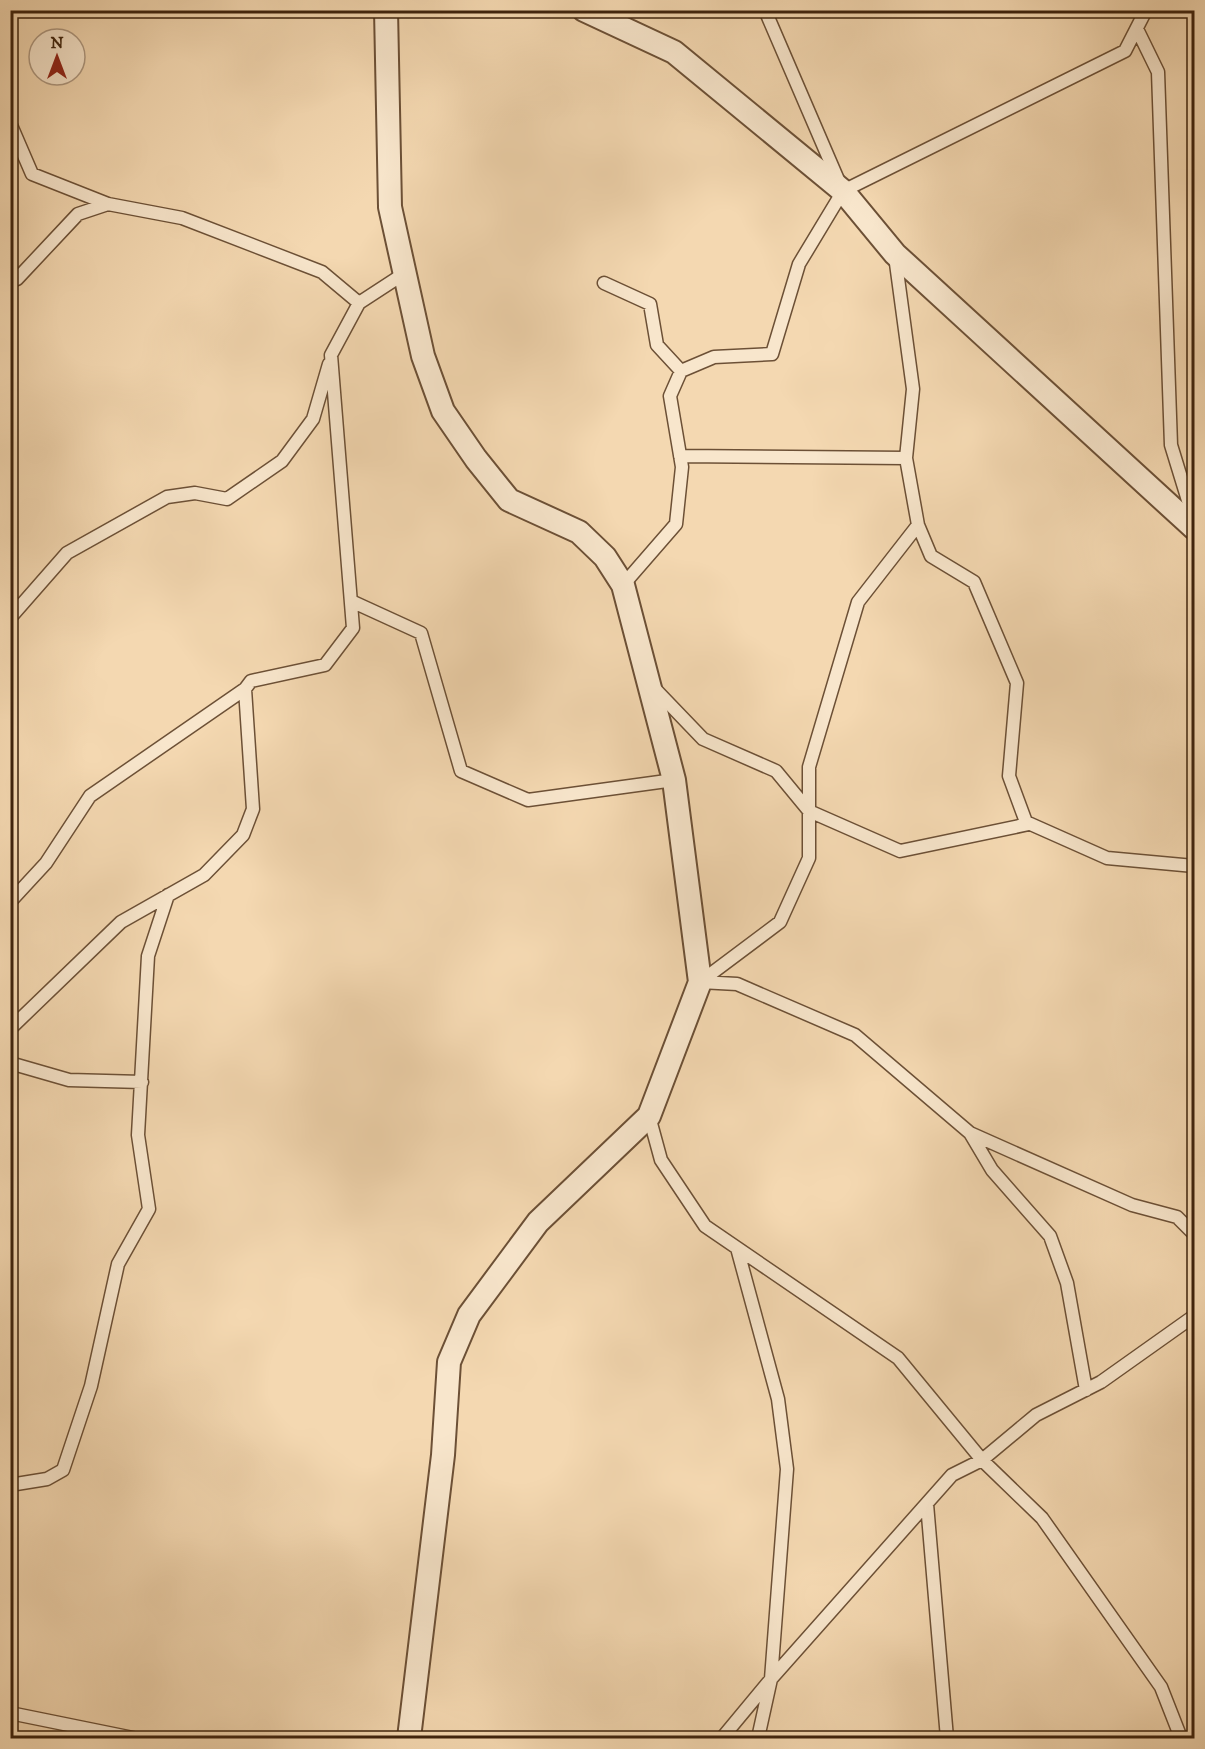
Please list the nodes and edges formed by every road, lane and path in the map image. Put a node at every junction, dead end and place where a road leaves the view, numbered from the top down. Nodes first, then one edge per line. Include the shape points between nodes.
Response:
1 (386, 10) edge
2 (584, 10) edge
3 (765, 10) edge
4 (1146, 10) edge
5 (1137, 29) junction
6 (10, 123) edge
7 (843, 191) junction
8 (108, 204) junction
9 (895, 254) junction
10 (405, 273) junction
11 (10, 281) edge
12 (604, 283) dead end
13 (359, 303) junction
14 (331, 355) junction
15 (681, 371) junction
16 (680, 456) junction
17 (906, 458) junction
18 (1194, 520) edge
19 (918, 525) junction
20 (1194, 528) edge
21 (623, 585) junction
22 (351, 601) junction
23 (10, 618) edge
24 (647, 680) junction
25 (245, 688) junction
26 (674, 780) junction
27 (809, 811) junction
28 (1029, 824) junction
29 (1194, 866) edge
30 (168, 895) junction
31 (10, 902) edge
32 (700, 982) junction
33 (10, 1029) edge
34 (10, 1063) edge
35 (142, 1082) junction
36 (650, 1116) junction
37 (970, 1132) junction
38 (1194, 1234) edge
39 (737, 1248) junction
40 (1194, 1316) edge
41 (1086, 1389) junction
42 (982, 1460) junction
43 (10, 1485) edge
44 (927, 1504) junction
45 (771, 1679) junction
46 (10, 1713) edge
47 (133, 1738) edge
48 (409, 1738) edge
49 (722, 1738) edge
50 (759, 1738) edge
51 (947, 1738) edge
52 (1181, 1738) edge

1 - 10 street via 390,207
2 - 7 street via 674,52
3 - 7 lane
4 - 5 lane
5 - 7 lane via 1125,51
5 - 18 lane via 1158,72 1171,446
6 - 8 lane via 32,174
7 - 9 street
7 - 15 lane via 799,264 772,354 714,357
8 - 11 lane via 78,214 17,279
8 - 13 lane via 182,218 322,272
9 - 17 lane via 913,389
9 - 20 street
10 - 13 lane
10 - 21 street via 423,356 443,411 476,459 509,500 579,532 604,557
12 - 15 lane via 650,303 657,345
13 - 14 lane
14 - 22 lane
14 - 23 lane via 313,419 282,461 227,499 195,493 167,497 67,553
15 - 16 lane via 670,396
16 - 17 lane
16 - 21 lane via 676,524
17 - 19 lane
19 - 27 lane via 858,602 809,767
19 - 28 lane via 931,556 974,582 1017,683 1009,776
21 - 24 street
22 - 25 lane via 353,628 325,665 251,681
22 - 26 lane via 421,633 462,771 528,800
24 - 26 street
24 - 27 lane via 703,739 776,771
25 - 30 lane via 253,809 243,835 204,874
25 - 31 lane via 90,796 46,863
26 - 32 street
27 - 28 lane via 900,851
27 - 32 lane via 809,858 780,922
28 - 29 lane via 1107,858
30 - 33 lane via 120,922
30 - 35 lane via 147,956
32 - 36 street
32 - 37 lane via 737,984 855,1035
34 - 35 lane via 69,1080
35 - 43 lane via 138,1135 149,1209 118,1264 91,1386 63,1470 47,1479
36 - 39 lane via 661,1160 705,1226
36 - 48 street via 538,1222 469,1315 449,1362
37 - 38 lane via 1132,1205 1177,1217
37 - 41 lane via 992,1170 1050,1236 1067,1283
39 - 42 lane via 898,1358
39 - 45 lane via 778,1399 787,1469
40 - 41 lane
41 - 42 lane via 1036,1415
42 - 44 lane via 952,1475
42 - 52 lane via 1042,1518 1161,1687
44 - 45 lane
44 - 51 lane
45 - 49 lane
45 - 50 lane
46 - 47 lane

